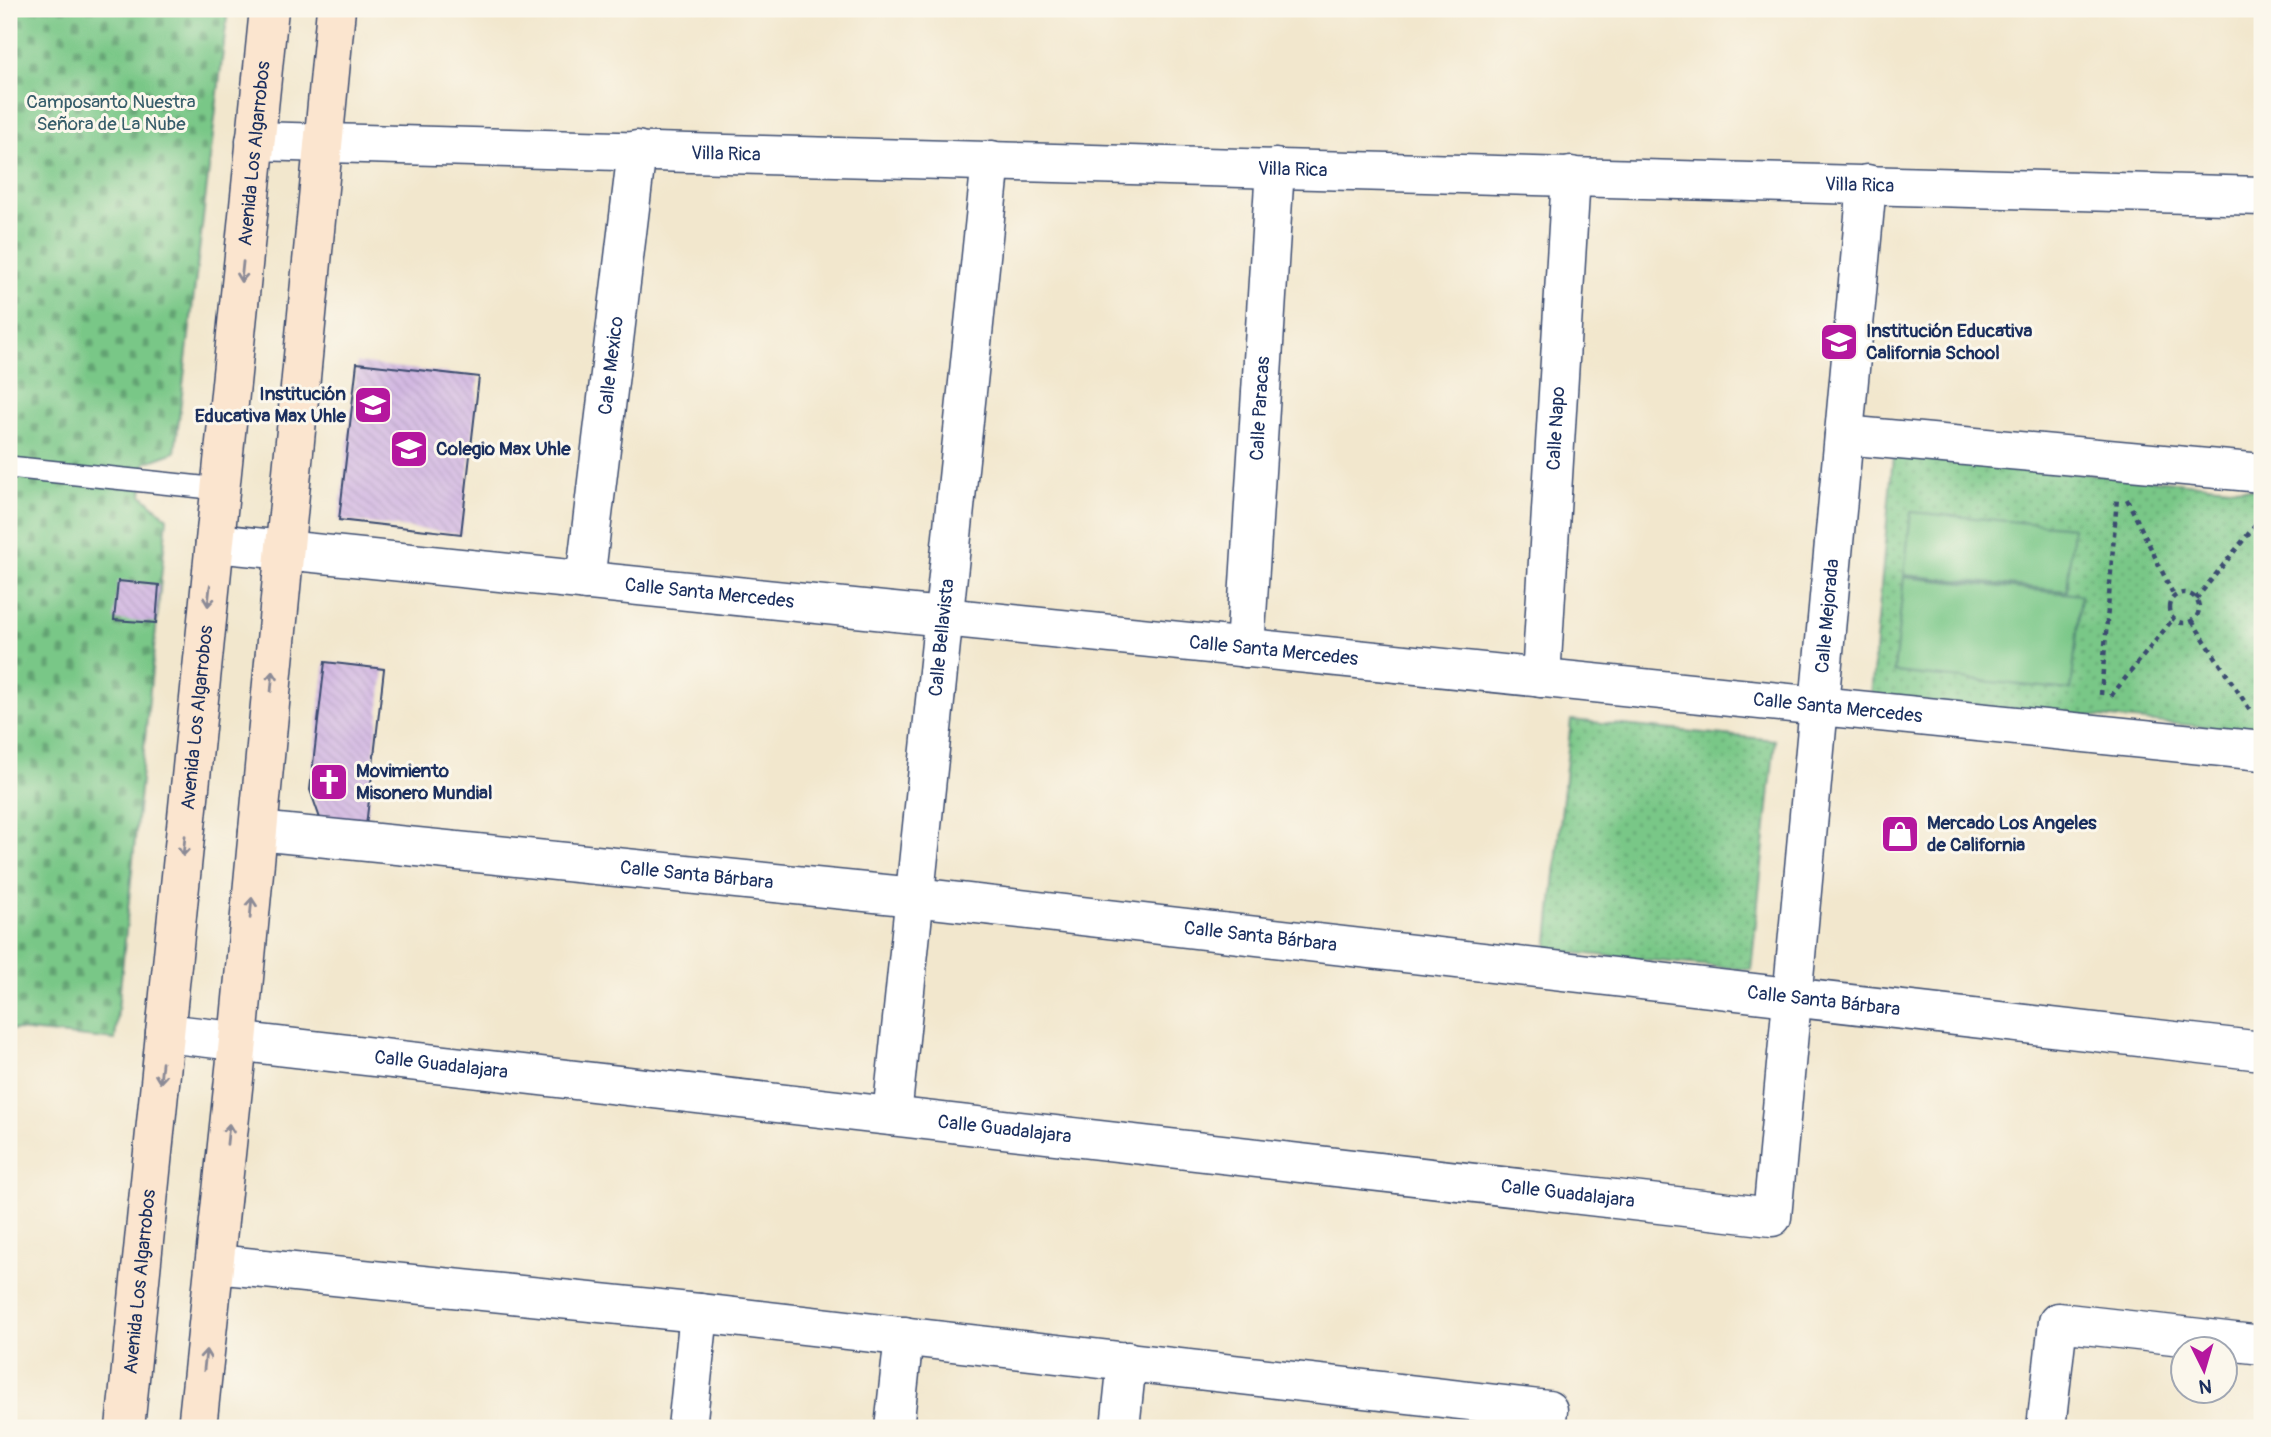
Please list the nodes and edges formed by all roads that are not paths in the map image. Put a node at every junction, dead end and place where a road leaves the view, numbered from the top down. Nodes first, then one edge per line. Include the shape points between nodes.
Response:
1 (269, 9) edge
2 (336, 9) edge
3 (255, 141) junction
4 (323, 143) junction
5 (637, 150) junction
6 (991, 160) junction
7 (1275, 168) junction
8 (1571, 176) junction
9 (1867, 184) junction
10 (2262, 196) edge
11 (1844, 435) junction
12 (9, 467) edge
13 (2262, 474) edge
14 (220, 489) junction
15 (215, 543) junction
16 (285, 551) junction
17 (585, 581) junction
18 (944, 618) junction
19 (1245, 649) junction
20 (1541, 678) junction
21 (1819, 706) junction
22 (2262, 751) edge
23 (258, 831) junction
24 (915, 897) junction
25 (1792, 997) junction
26 (165, 1033) junction
27 (238, 1041) junction
28 (2262, 1051) edge
29 (892, 1116) junction
30 (1772, 1217) joint
31 (215, 1264) junction
32 (699, 1313) junction
33 (904, 1336) junction
34 (2262, 1345) edge
35 (1127, 1362) junction
36 (125, 1428) edge
37 (197, 1428) edge
38 (687, 1428) edge
39 (894, 1428) edge
40 (1120, 1428) edge
41 (1546, 1428) edge
42 (2046, 1428) edge

1 - 3 street, Avenida Los Algarrobos
2 - 4 street
3 - 4 street, Villa Rica
3 -> 14 street, Avenida Los Algarrobos
4 - 5 street, Villa Rica
4 - 16 street
5 - 6 street, Villa Rica
5 - 17 street, Calle Mexico
6 - 7 street, Villa Rica
6 - 18 street, Calle Bellavista
7 - 8 street, Villa Rica
7 - 19 street, Calle Paracas
8 - 9 street, Villa Rica
8 - 20 street, Calle Napo
9 - 10 street, Villa Rica
9 - 11 street, Calle Mejorada
11 - 13 street via 2119,471
11 - 21 street, Calle Mejorada
12 - 14 lane
14 - 15 street, Avenida Los Algarrobos
15 - 16 street, Calle Santa Mercedes
15 -> 26 street, Avenida Los Algarrobos
16 - 17 street, Calle Santa Mercedes
23 -> 16 street
17 - 18 street, Calle Santa Mercedes
18 - 19 street, Calle Santa Mercedes
18 - 24 street, Calle Bellavista
19 - 20 street, Calle Santa Mercedes
20 - 21 street, Calle Santa Mercedes
21 - 22 street, Calle Santa Mercedes via 2099,722
21 - 25 street, Calle Mejorada
23 - 24 street, Calle Santa Bárbara
27 -> 23 street
24 - 25 street, Calle Santa Bárbara
24 - 29 street, Calle Bellavista
25 - 28 street, Calle Santa Bárbara
25 - 30 street, Calle Mejorada
26 - 27 street, Calle Guadalajara
26 -> 36 street, Avenida Los Algarrobos
27 - 29 street, Calle Guadalajara
31 -> 27 street
29 - 30 street, Calle Guadalajara
31 - 32 street
37 -> 31 street
32 - 33 street
32 - 38 street
33 - 35 street
33 - 39 street
34 - 42 street via 2058,1322
35 - 40 street
35 - 41 street via 1548,1410

